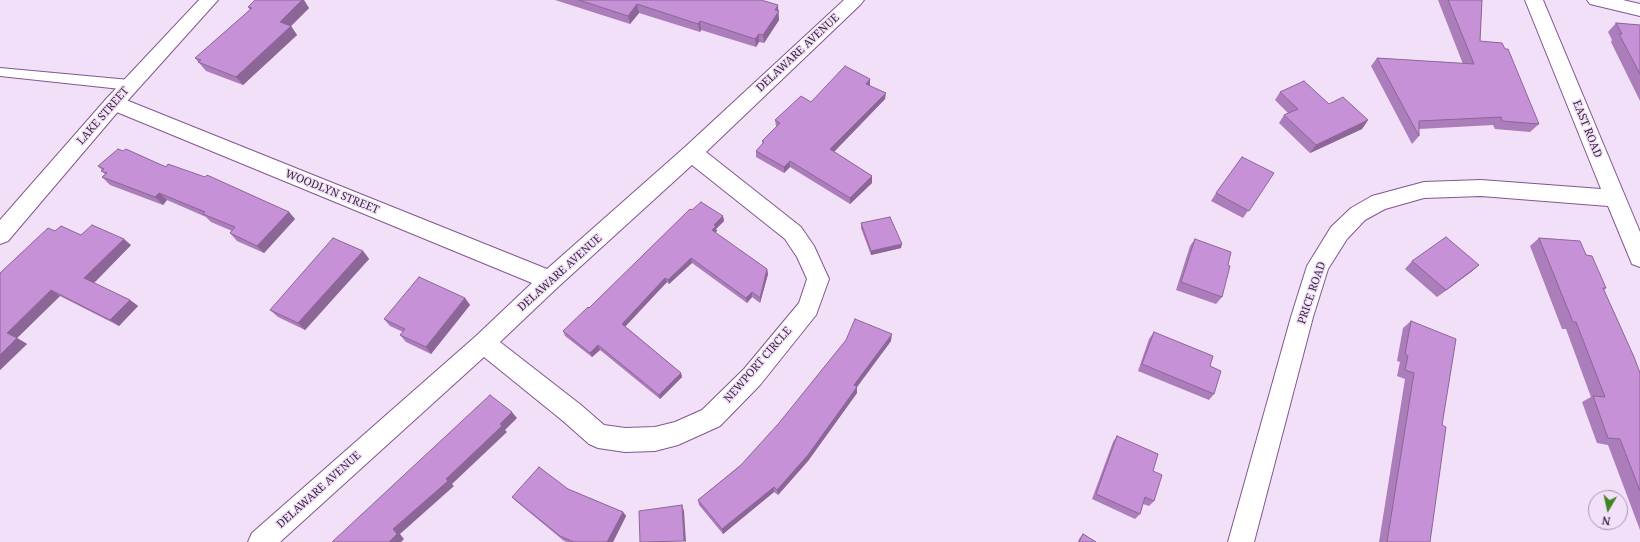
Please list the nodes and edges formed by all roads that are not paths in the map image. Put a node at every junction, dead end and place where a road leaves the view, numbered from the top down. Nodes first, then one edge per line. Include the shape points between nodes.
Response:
1 (209, 0) edge
2 (852, 0) edge
3 (1534, 0) edge
4 (1596, 0) edge
5 (1640, 10) edge
6 (0, 72) edge
7 (130, 85) junction
8 (114, 103) junction
9 (692, 153) junction
10 (1615, 198) junction
11 (0, 235) edge
12 (1640, 258) edge
13 (550, 280) junction
14 (484, 343) junction
15 (261, 542) edge
16 (1241, 542) edge

1 - 7 street, LAKE STREET
2 - 9 street, DELAWARE AVENUE
3 - 10 street, EAST ROAD
4 - 5 street
6 - 7 lane
7 - 8 street, LAKE STREET
8 - 11 street, LAKE STREET
8 - 13 street, WOODLYN STREET
9 - 13 street, DELAWARE AVENUE
9 - 14 street, NEWPORT CIRCLE via 792,233 806,252 818,279 808,308 752,376 711,418 678,433 655,439 625,440 598,436
10 - 12 street, EAST ROAD
10 - 16 street, PRICE ROAD via 1481,188 1424,190 1379,202 1358,214 1339,233 1318,266
13 - 14 street, DELAWARE AVENUE
14 - 15 street, DELAWARE AVENUE

